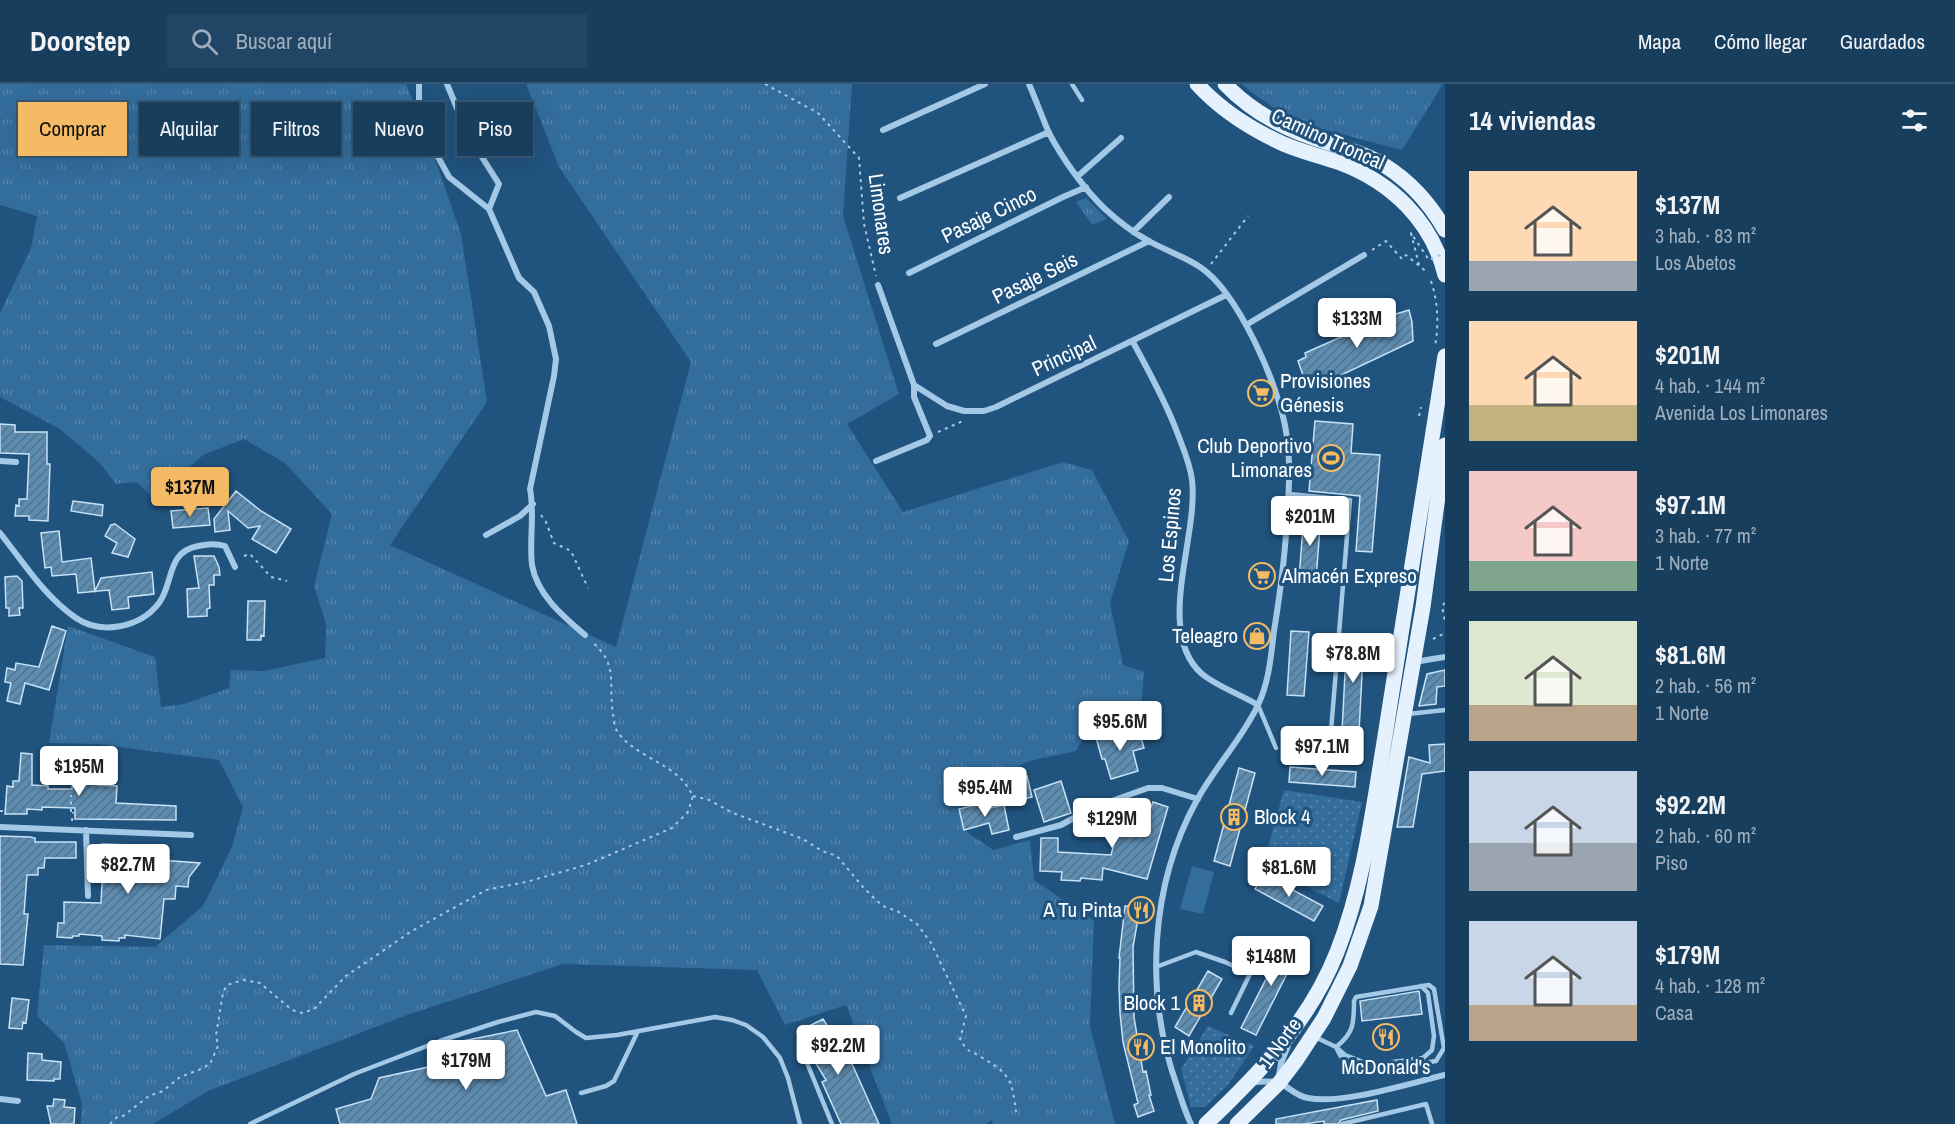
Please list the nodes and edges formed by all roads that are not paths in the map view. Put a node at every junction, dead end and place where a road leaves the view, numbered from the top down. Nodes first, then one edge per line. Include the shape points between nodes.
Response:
1 (419, 84) edge
2 (447, 84) edge
3 (985, 84) edge
4 (1029, 84) edge
5 (1072, 84) edge
6 (1197, 84) edge
7 (1226, 84) edge
8 (1082, 100) dead end
9 (883, 130) dead end
10 (1049, 132) junction
11 (1121, 138) dead end
12 (1078, 176) junction
13 (1086, 187) junction
14 (1170, 197) dead end
15 (900, 198) dead end
16 (489, 209) junction
17 (1445, 230) edge
18 (1133, 232) junction
19 (1149, 241) junction
20 (1364, 255) road end
21 (909, 273) dead end
22 (1445, 275) edge
23 (878, 285) road end
24 (1226, 296) junction
25 (1245, 325) junction
26 (1133, 342) junction
27 (936, 344) dead end
28 (1439, 353) edge
29 (914, 385) junction
30 (1445, 445) edge
31 (0, 461) edge
32 (876, 461) dead end
33 (16, 462) dead end
34 (1289, 494) junction
35 (533, 504) junction
36 (0, 533) edge
37 (486, 535) dead end
38 (235, 567) dead end
39 (585, 635) road end
40 (1445, 657) edge
41 (1414, 662) junction
42 (1258, 705) junction
43 (1445, 710) edge
44 (1405, 714) junction
45 (1330, 743) dead end
46 (1276, 748) dead end
47 (1198, 799) junction
48 (0, 827) edge
49 (86, 830) junction
50 (191, 835) dead end
51 (1016, 837) dead end
52 (88, 896) dead end
53 (1156, 967) junction
54 (1420, 986) junction
55 (1231, 1013) dead end
56 (1303, 1017) junction
57 (638, 1031) junction
58 (1313, 1035) junction
59 (1336, 1047) junction
60 (805, 1058) dead end
61 (1445, 1075) edge
62 (1248, 1082) junction
63 (1278, 1083) junction
64 (581, 1093) dead end
65 (0, 1099) edge
66 (18, 1101) dead end
67 (1239, 1123) edge
68 (250, 1124) edge
69 (800, 1124) edge
70 (832, 1124) edge
71 (1191, 1124) edge
72 (1206, 1124) edge
73 (1342, 1124) edge
74 (1432, 1124) edge

1 - 16 street via 418,122 449,177
2 - 16 street via 468,135 499,184
3 - 9 street
4 - 10 street
5 - 8 lane
6 - 22 main road, Camino Troncal via 1250,127 1285,145 1364,174 1389,189 1420,221
7 - 17 main road, Camino Troncal via 1251,106 1285,127 1360,153 1385,166 1417,192
10 - 12 street
10 - 15 street
11 - 12 street
12 - 13 street
13 - 18 street
13 - 21 street, Pasaje Cinco
14 - 18 street
16 - 35 street via 519,278 534,292 555,348 554,376 530,489
18 - 19 street
19 - 24 street via 1206,271
19 - 27 street, Pasaje Seis
20 - 25 street
23 - 29 street
24 - 25 street
24 - 26 street, Principal
25 - 34 street via 1269,372 1283,414
26 - 29 street, Principal via 984,411 947,406
26 - 42 street, Los Espinos via 1164,398 1187,456 1192,481 1179,621 1182,642 1190,660 1204,675
28 - 56 main road via 1398,661 1365,852 1337,954
29 - 32 street via 914,397 930,436
30 - 41 main road
31 - 33 street
34 - 42 street via 1275,626 1267,679
34 - 45 lane via 1350,500
35 - 37 street
35 - 39 street via 532,566 543,591
36 - 38 street via 56,601 92,626 122,625 151,611 160,602 184,550 207,544 225,546
40 - 41 street
41 - 44 main road, 1 Norte
42 - 46 lane
42 - 47 street
43 - 44 lane
44 - 58 main road, 1 Norte via 1371,906 1350,966
47 - 51 street via 1162,788 1148,788 1092,808 1061,825
47 - 53 street via 1166,886
48 - 49 street
49 - 50 street
49 - 52 street
53 - 55 lane via 1196,952 1250,974
53 - 71 street via 1159,1019 1169,1065
54 - 59 lane via 1356,997 1352,1029
54 - 59 lane via 1428,993 1434,1036 1429,1055 1371,1065
54 - 59 lane via 1434,989 1444,1048 1436,1060 1372,1070 1342,1058
56 - 62 main road, 1 Norte
56 - 63 street via 1281,1063
57 - 64 lane via 614,1081
57 - 68 lane via 586,1038 555,1016 536,1012 440,1041 354,1074
57 - 69 lane via 715,1017 746,1025 763,1037 780,1058
58 - 59 lane
58 - 63 main road, 1 Norte
60 - 70 lane
61 - 63 street via 1327,1100 1295,1094
62 - 63 street
62 - 72 main road, 1 Norte
63 - 67 main road, 1 Norte
65 - 66 street
73 - 74 lane via 1426,1104

